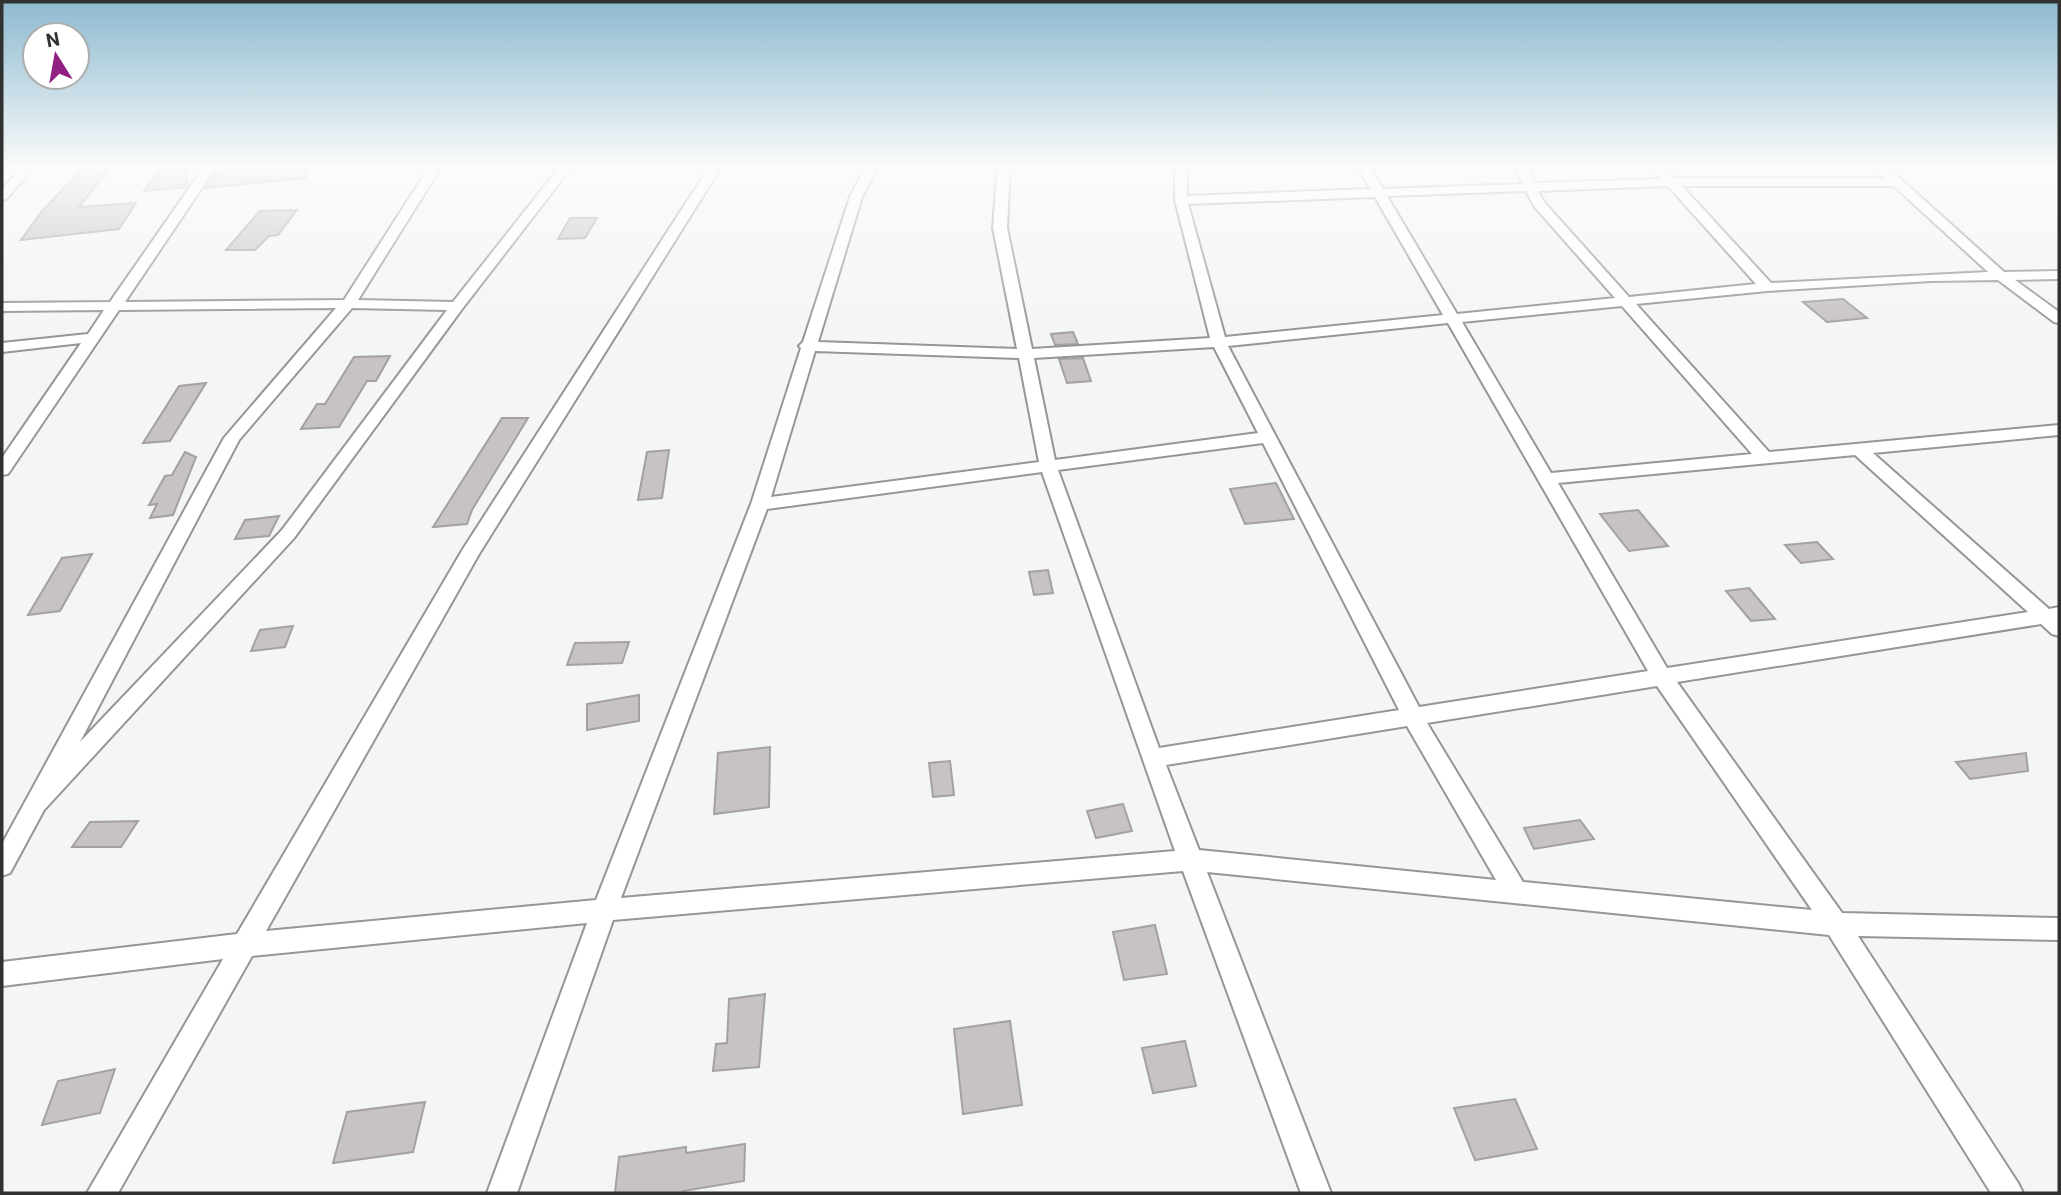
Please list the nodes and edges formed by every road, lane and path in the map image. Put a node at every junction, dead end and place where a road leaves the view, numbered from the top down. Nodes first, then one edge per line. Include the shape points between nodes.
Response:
1 (173, 220) edge
2 (401, 220) edge
3 (524, 220) edge
4 (682, 220) edge
5 (849, 220) edge
6 (1001, 220) edge
7 (1186, 220) edge
8 (1394, 220) edge
9 (1553, 220) edge
10 (1706, 220) edge
11 (1939, 220) edge
12 (2059, 275) edge
13 (2001, 276) junction
14 (1767, 286) junction
15 (1624, 301) junction
16 (348, 303) junction
17 (457, 306) junction
18 (2, 307) edge
19 (112, 307) junction
20 (1451, 317) junction
21 (2059, 320) edge
22 (91, 338) junction
23 (1219, 342) junction
24 (807, 346) junction
25 (2, 347) edge
26 (1026, 354) junction
27 (2059, 430) edge
28 (1269, 437) junction
29 (1859, 449) junction
30 (1766, 458) junction
31 (1048, 466) junction
32 (2, 470) edge
33 (1547, 479) junction
34 (760, 504) junction
35 (2054, 620) edge
36 (1662, 677) junction
37 (1413, 717) junction
38 (1153, 758) junction
39 (36, 803) junction
40 (1191, 860) junction
41 (2, 866) edge
42 (1516, 892) junction
43 (604, 910) junction
44 (1836, 924) junction
45 (2059, 929) edge
46 (245, 945) junction
47 (2, 974) edge
48 (102, 1193) edge
49 (502, 1193) edge
50 (1316, 1193) edge
51 (2008, 1193) edge

1 - 19 street
2 - 16 street
3 - 17 street
4 - 46 street via 470,553
5 - 24 street
6 - 26 street
7 - 23 street
8 - 20 street
9 - 15 street
10 - 14 street
11 - 13 street
12 - 13 street
13 - 14 street
13 - 21 street
14 - 15 street
15 - 20 street
15 - 30 street
16 - 17 street
16 - 19 street
16 - 39 street via 232,438
17 - 39 street via 288,534
18 - 19 street
19 - 22 street
20 - 23 street
20 - 33 street
22 - 25 street
22 - 32 street
23 - 26 street
23 - 28 street
24 - 26 street
24 - 34 street
26 - 31 street
27 - 29 street
28 - 31 street
28 - 37 street
29 - 30 street
29 - 35 street
30 - 33 street
31 - 34 street
31 - 38 street
33 - 36 street
34 - 43 street
35 - 36 street
36 - 37 street
36 - 44 street
37 - 38 street
37 - 42 street
38 - 40 street
39 - 41 street
40 - 42 street
40 - 43 street
40 - 50 street
42 - 44 street
43 - 46 street
43 - 49 street
44 - 45 street
44 - 51 street
46 - 47 street
46 - 48 street

